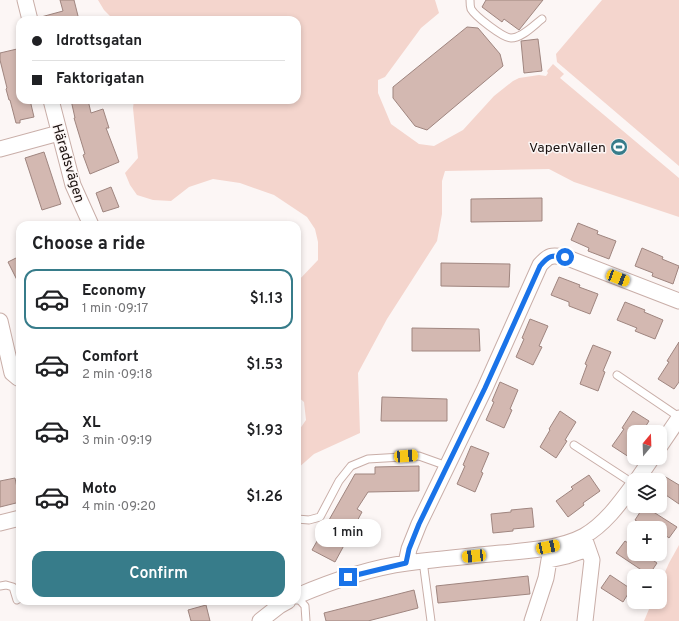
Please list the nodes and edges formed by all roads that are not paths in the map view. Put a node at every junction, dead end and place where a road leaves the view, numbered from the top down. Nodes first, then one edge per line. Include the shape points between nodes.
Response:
1 (25, 0) edge
2 (470, 0) edge
3 (29, 16) edge
4 (542, 18) dead end
5 (52, 104) edge
6 (59, 133) junction
7 (0, 149) edge
8 (89, 221) edge
9 (679, 301) edge
10 (0, 321) edge
11 (617, 375) dead end
12 (16, 376) edge
13 (679, 417) edge
14 (667, 435) edge
15 (574, 445) dead end
16 (447, 466) junction
17 (627, 479) edge
18 (627, 493) edge
19 (16, 519) edge
20 (301, 519) edge
21 (0, 523) edge
22 (586, 542) junction
23 (423, 561) junction
24 (406, 563) junction
25 (0, 586) edge
26 (301, 594) edge
27 (16, 597) edge
28 (301, 601) edge
29 (279, 605) edge
30 (260, 621) edge
31 (306, 621) edge
32 (431, 621) edge
33 (532, 621) edge
34 (585, 621) edge

1 - 3 street
2 - 4 lane via 471,9 476,14 510,38 518,37
5 - 6 street, Häradsvägen
6 - 7 street
6 - 8 street, Häradsvägen via 73,185
9 - 16 street via 565,257 554,255 546,258
10 - 12 street via 12,373
11 - 13 lane
13 - 14 street
15 - 17 lane
16 - 20 lane via 419,456 368,459 351,466 320,517
16 - 24 street via 419,524
18 - 22 street
19 - 21 street
22 - 23 street via 536,550
22 - 33 street via 567,556 549,560
22 - 34 street via 592,560
23 - 24 street
23 - 32 lane
24 - 26 street via 358,574
25 - 27 lane via 13,587
28 - 31 lane via 305,606
29 - 30 street

